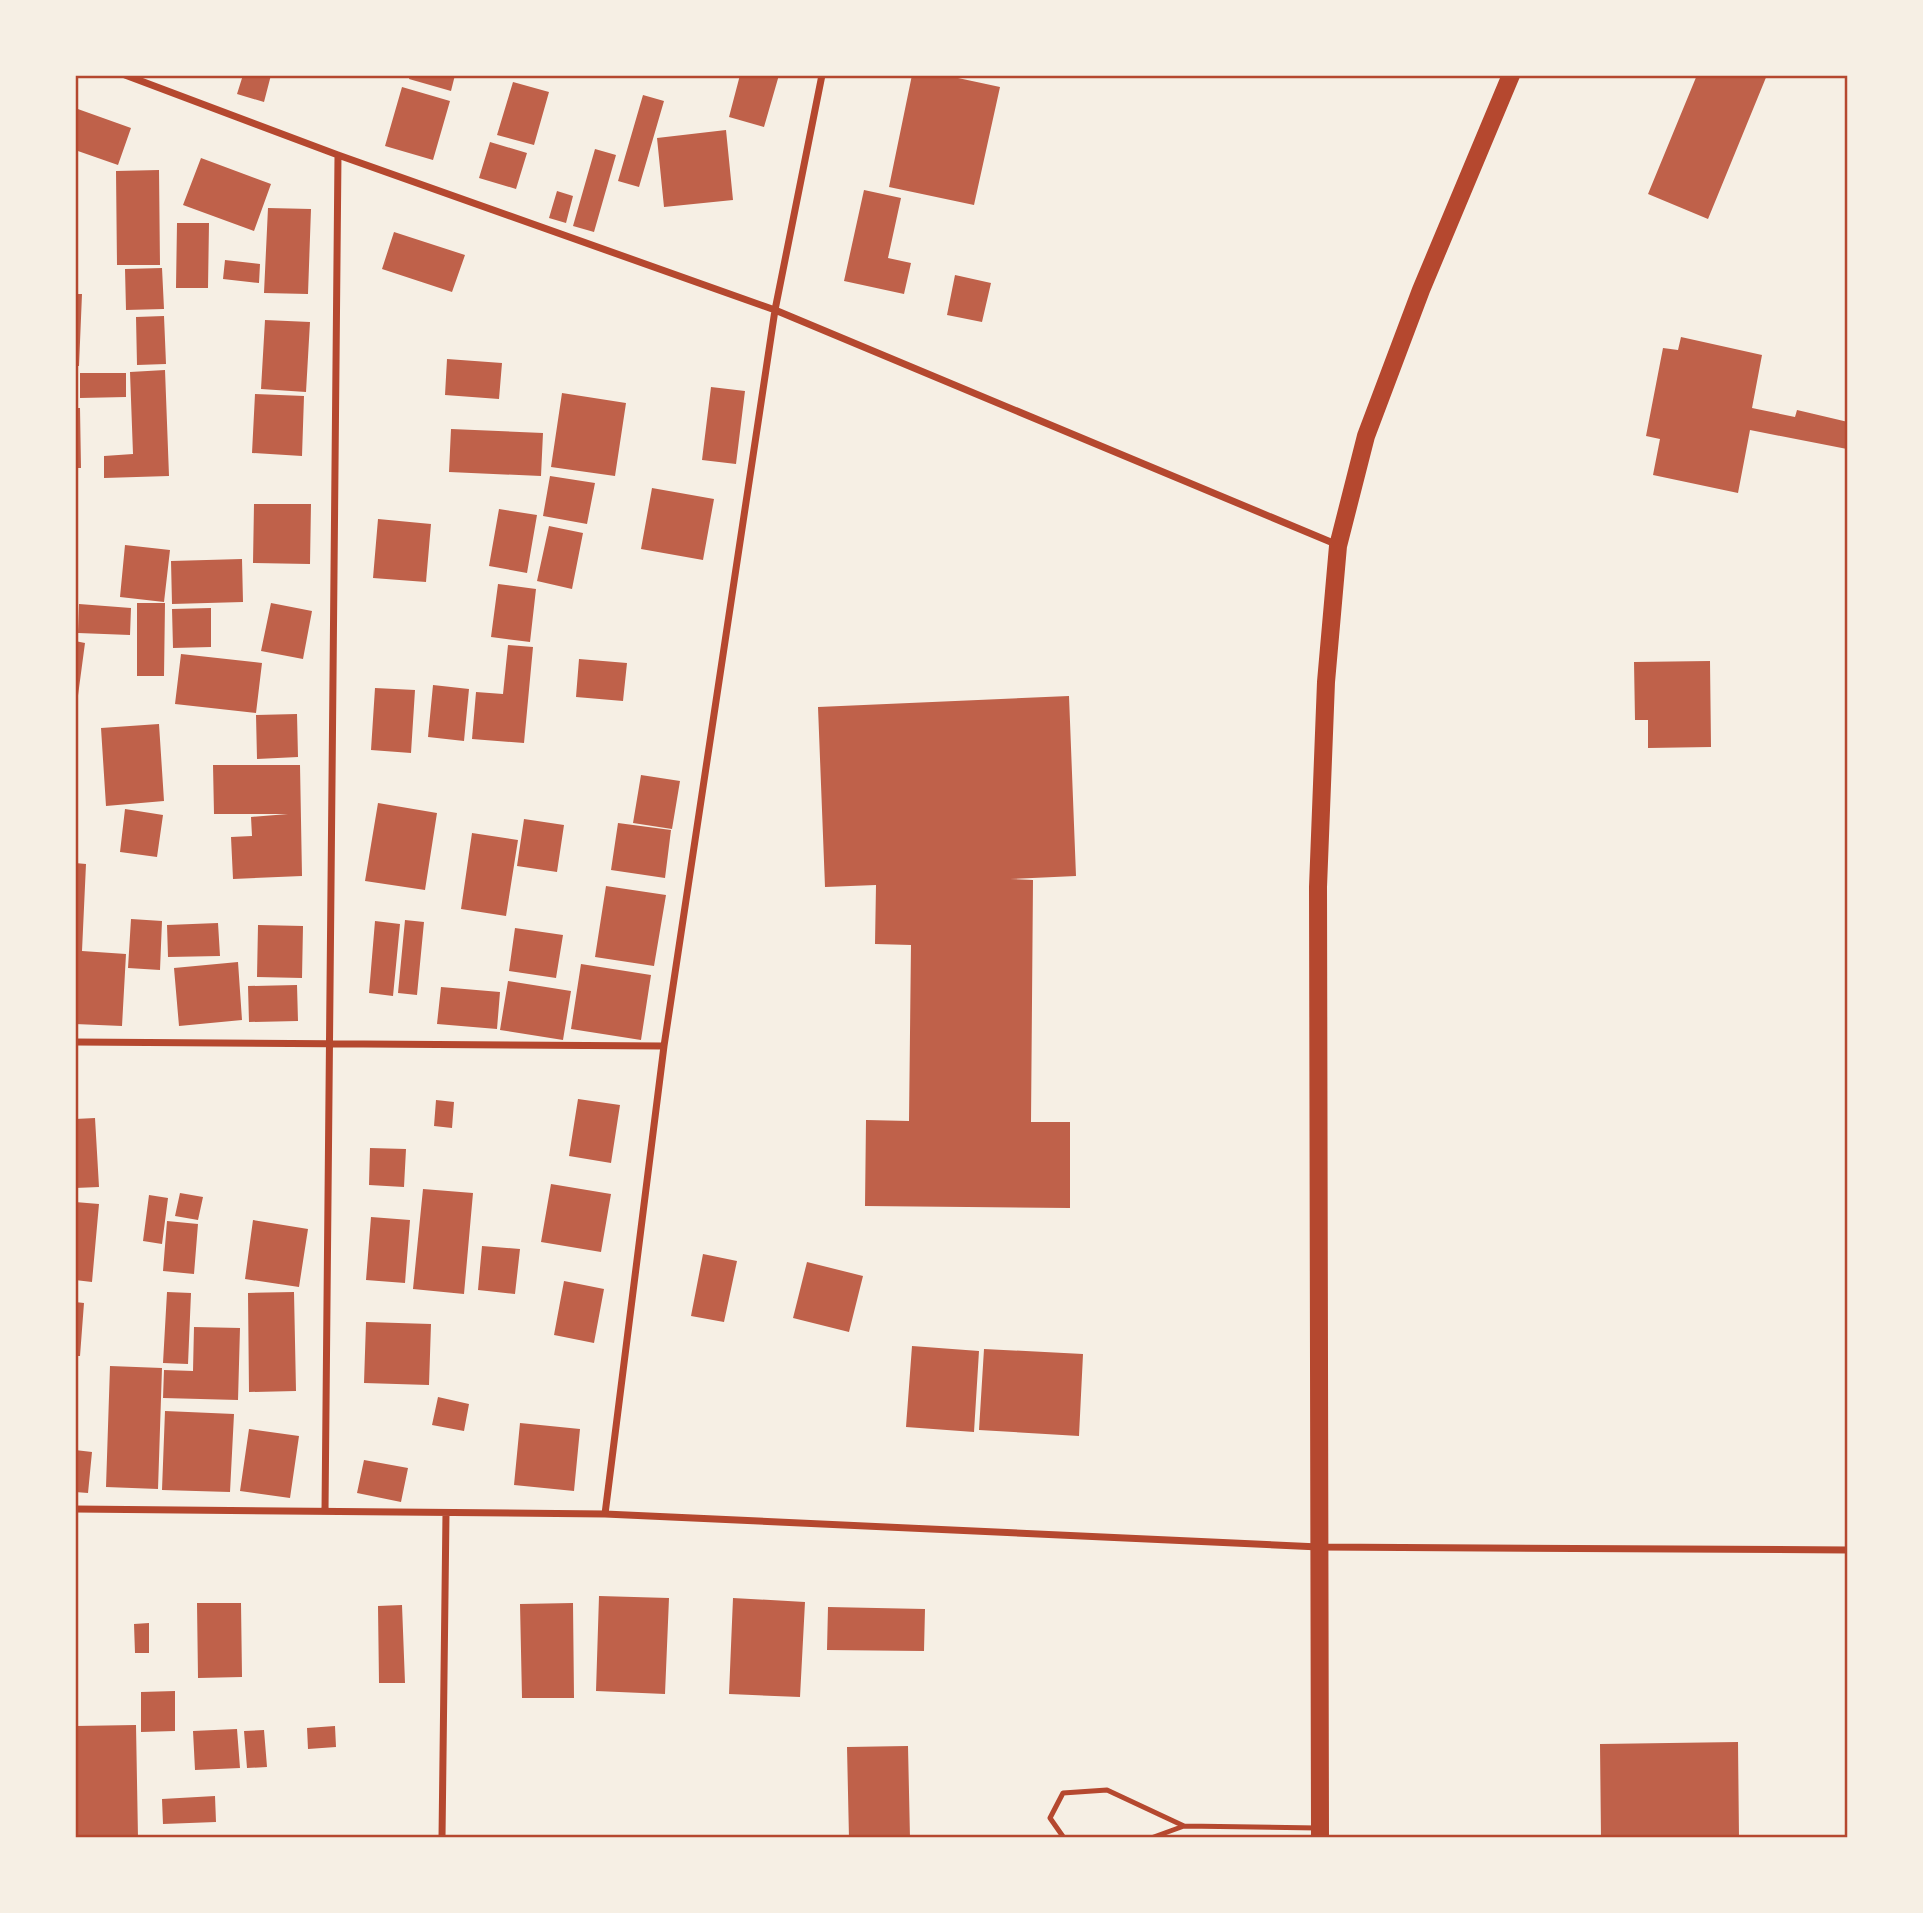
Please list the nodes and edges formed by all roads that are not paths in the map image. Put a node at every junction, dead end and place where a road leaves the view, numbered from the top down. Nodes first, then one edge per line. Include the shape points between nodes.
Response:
1 (125, 75) edge
2 (822, 75) edge
3 (1511, 75) edge
4 (338, 155) junction
5 (775, 310) junction
6 (1338, 545) junction
7 (75, 1042) edge
8 (329, 1044) junction
9 (664, 1046) junction
10 (75, 1509) edge
11 (325, 1511) junction
12 (446, 1513) junction
13 (605, 1514) junction
14 (1319, 1547) junction
15 (1848, 1550) edge
16 (1184, 1826) junction
17 (1320, 1833) edge
18 (442, 1838) edge
19 (1064, 1838) edge
20 (1151, 1838) edge

1 - 4 street
2 - 5 street
3 - 6 main road via 1366,436
4 - 5 street
4 - 8 street
5 - 6 street
5 - 9 street
6 - 14 main road via 1326,682 1318,887
7 - 8 street
8 - 9 street
8 - 11 street
9 - 13 street
10 - 11 street
11 - 12 street
12 - 13 street
12 - 18 street
13 - 14 street
14 - 15 street
14 - 17 main road
16 - 17 lane
16 - 19 lane via 1107,1790 1063,1793 1049,1818
16 - 20 lane

